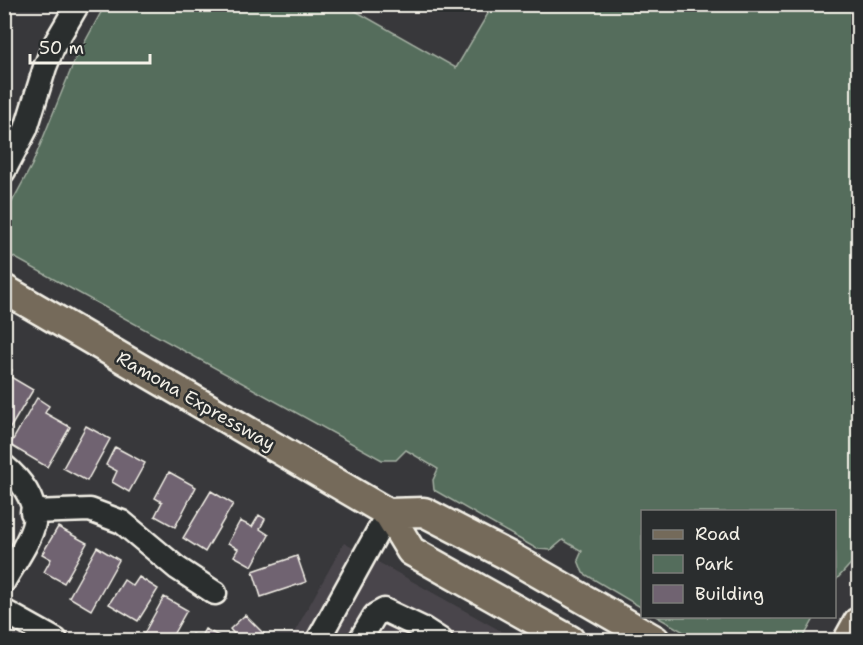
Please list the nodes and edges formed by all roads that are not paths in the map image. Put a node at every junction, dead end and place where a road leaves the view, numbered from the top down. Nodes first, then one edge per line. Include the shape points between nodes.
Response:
1 (78, 4) edge
2 (4, 171) edge
3 (4, 289) edge
4 (4, 466) edge
5 (32, 512) junction
6 (388, 513) junction
7 (4, 581) edge
8 (215, 593) dead end
9 (4, 611) edge
10 (858, 622) edge
11 (56, 640) edge
12 (318, 640) edge
13 (360, 640) edge
14 (441, 640) edge
15 (570, 640) edge
16 (655, 640) edge
17 (848, 640) edge

1 - 2 street via 54,45 26,129
3 - 6 main road, Ramona Expressway
4 - 5 street via 21,482
5 - 7 street via 33,524
5 - 8 street via 90,510 122,522 177,568
6 - 12 street
6 - 15 main road, Ramona Expressway via 411,551
6 - 16 main road via 424,512
9 - 11 street
10 - 17 main road
13 - 14 street via 375,615 384,610

